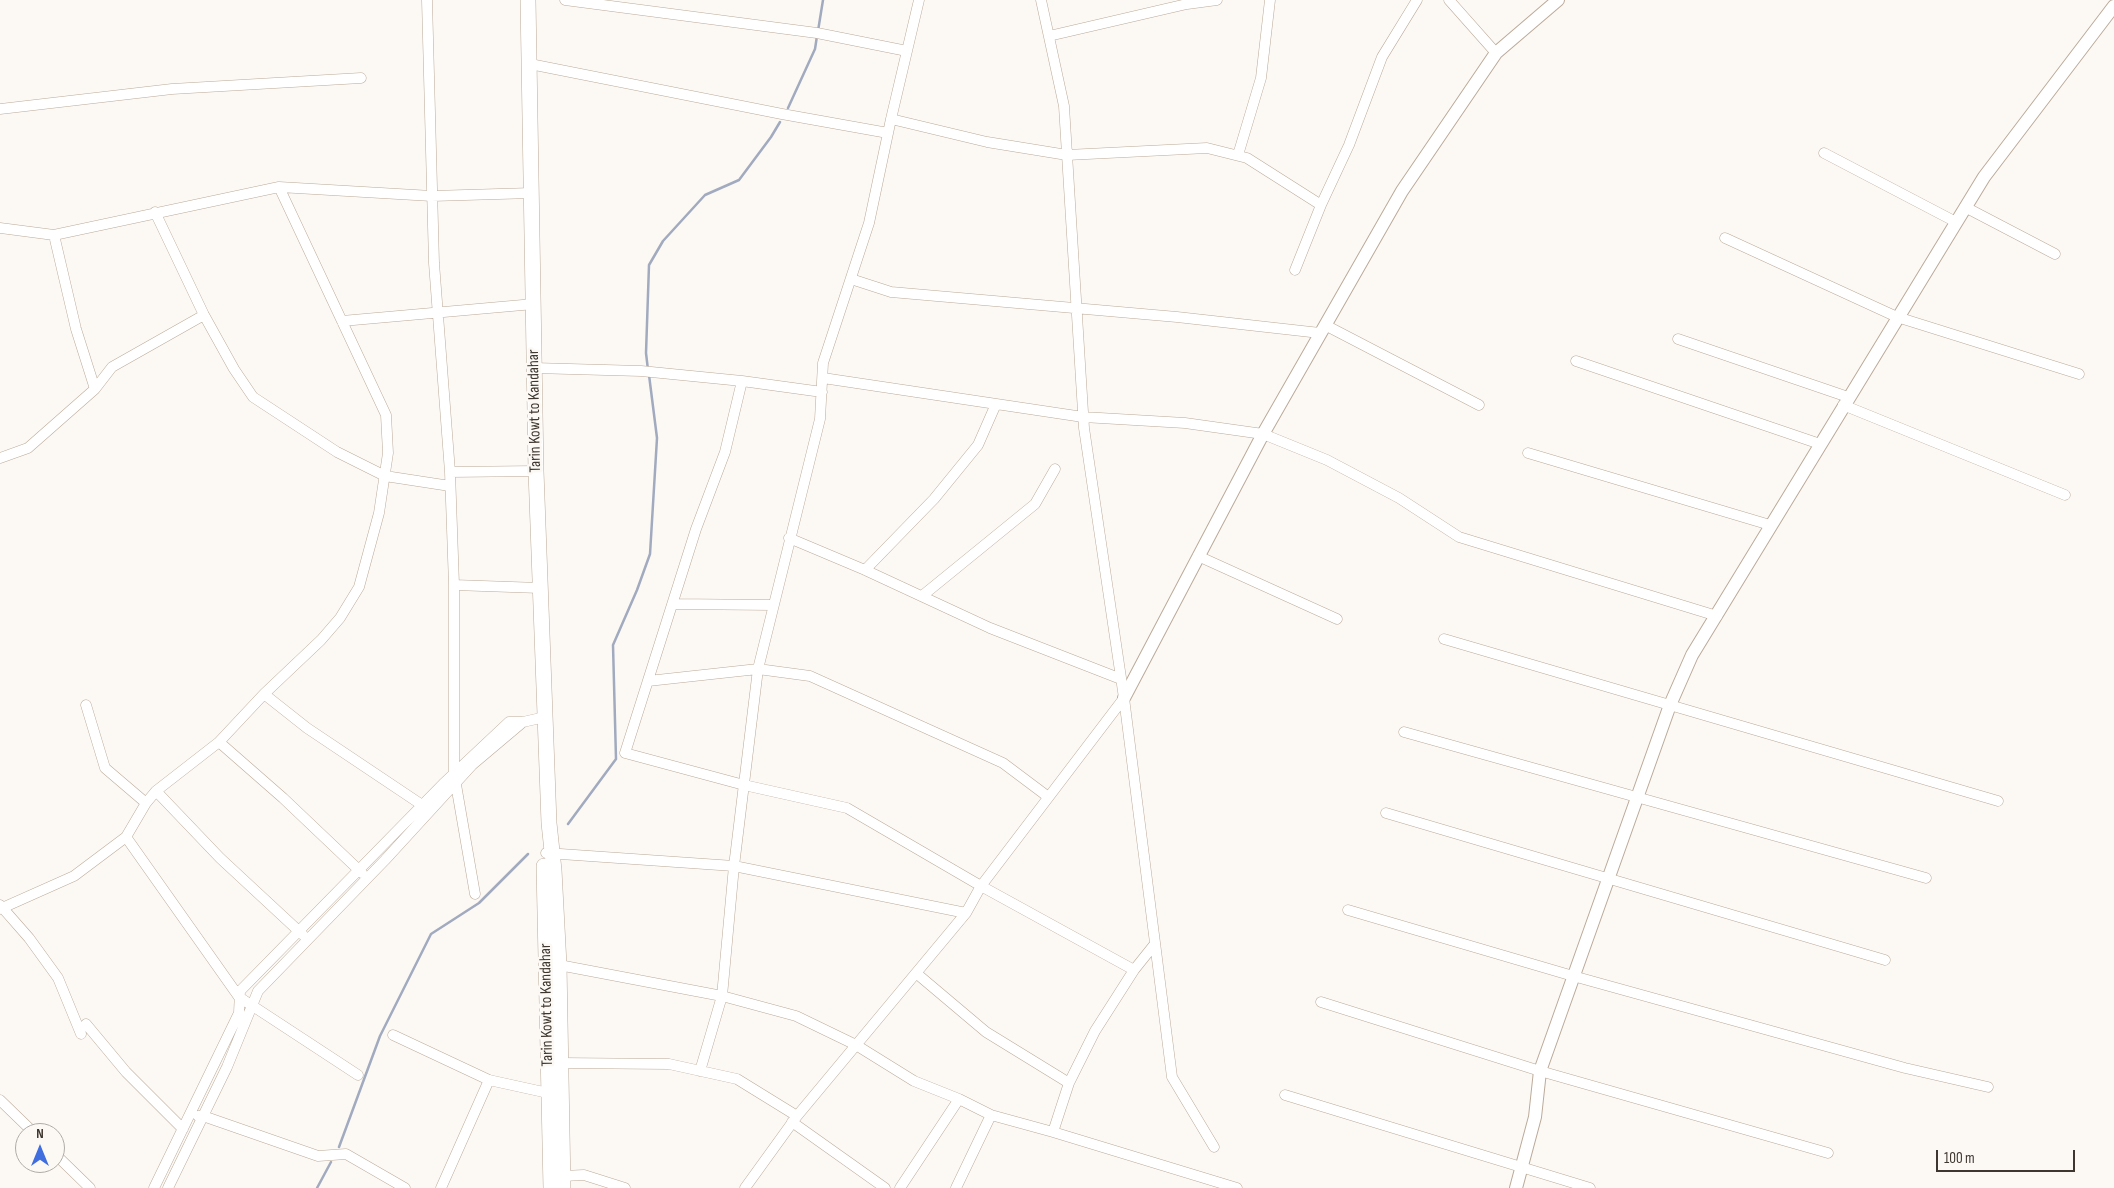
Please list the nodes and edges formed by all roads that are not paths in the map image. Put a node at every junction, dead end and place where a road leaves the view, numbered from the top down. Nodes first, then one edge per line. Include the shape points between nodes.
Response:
1 (427, 0) edge
2 (528, 0) edge
3 (565, 0) edge
4 (919, 0) edge
5 (1041, 0) edge
6 (1217, 0) edge
7 (1270, 0) edge
8 (1418, 0) edge
9 (1449, 0) edge
10 (1558, 0) edge
11 (2114, 6) edge
12 (1049, 36) junction
13 (907, 51) junction
14 (1496, 53) junction
15 (530, 64) junction
16 (361, 78) dead end
17 (0, 109) edge
18 (891, 119) junction
19 (888, 132) junction
20 (1824, 154) dead end
21 (1067, 155) junction
22 (1238, 155) junction
23 (279, 187) junction
24 (532, 193) junction
25 (432, 196) junction
26 (1321, 205) junction
27 (1966, 206) junction
28 (155, 212) junction
29 (1956, 222) junction
30 (0, 228) edge
31 (54, 235) junction
32 (1725, 238) dead end
33 (2054, 254) dead end
34 (1295, 270) dead end
35 (851, 279) junction
36 (534, 304) junction
37 (1076, 308) junction
38 (438, 312) junction
39 (204, 315) junction
40 (1897, 317) junction
41 (342, 320) junction
42 (1322, 329) junction
43 (1678, 339) dead end
44 (1576, 361) dead end
45 (534, 368) junction
46 (2080, 374) dead end
47 (823, 378) junction
48 (742, 381) junction
49 (95, 389) junction
50 (822, 392) junction
51 (1845, 401) junction
52 (996, 404) junction
53 (1479, 405) dead end
54 (1083, 417) junction
55 (1263, 434) junction
56 (1820, 444) junction
57 (1528, 452) dead end
58 (0, 458) edge
59 (1055, 469) dead end
60 (536, 471) junction
61 (450, 472) junction
62 (385, 476) junction
63 (450, 486) junction
64 (2065, 495) dead end
65 (1770, 525) junction
66 (790, 538) junction
67 (1198, 556) junction
68 (865, 570) junction
69 (454, 586) junction
70 (540, 588) junction
71 (922, 596) junction
72 (673, 604) junction
73 (772, 605) junction
74 (1716, 616) junction
75 (1337, 619) dead end
76 (1444, 639) dead end
77 (758, 669) junction
78 (1121, 679) junction
79 (648, 681) junction
80 (264, 694) junction
81 (1124, 698) junction
82 (1670, 705) junction
83 (86, 706) dead end
84 (545, 717) junction
85 (1404, 732) dead end
86 (219, 742) junction
87 (455, 778) junction
88 (744, 785) junction
89 (156, 791) junction
90 (1048, 796) junction
91 (1637, 798) junction
92 (1998, 801) dead end
93 (146, 803) junction
94 (422, 804) junction
95 (1386, 813) dead end
96 (126, 837) junction
97 (549, 853) junction
98 (734, 866) junction
99 (358, 870) junction
100 (367, 878) junction
101 (1926, 878) dead end
102 (1608, 879) junction
103 (981, 886) junction
104 (475, 894) dead end
105 (1, 907) edge
106 (1348, 910) dead end
107 (966, 913) junction
108 (299, 931) junction
109 (308, 939) junction
110 (1154, 944) junction
111 (1885, 960) dead end
112 (559, 965) junction
113 (1134, 970) junction
114 (916, 973) junction
115 (1573, 976) junction
116 (722, 996) junction
117 (239, 997) junction
118 (1321, 1002) dead end
119 (252, 1005) junction
120 (86, 1024) dead end
121 (80, 1034) dead end
122 (394, 1035) dead end
123 (856, 1045) junction
124 (560, 1062) junction
125 (1540, 1070) junction
126 (700, 1071) junction
127 (358, 1076) dead end
128 (488, 1080) junction
129 (1069, 1083) junction
130 (1988, 1087) dead end
131 (548, 1093) junction
132 (1285, 1095) dead end
133 (959, 1099) junction
134 (0, 1100) edge
135 (991, 1115) junction
136 (190, 1116) junction
137 (203, 1116) junction
138 (794, 1119) junction
139 (24, 1123) edge
140 (183, 1129) junction
141 (1053, 1132) junction
142 (1214, 1147) dead end
143 (1828, 1153) dead end
144 (65, 1164) edge
145 (1521, 1168) junction
146 (563, 1182) edge
147 (90, 1188) edge
148 (154, 1188) edge
149 (168, 1188) edge
150 (405, 1188) edge
151 (440, 1188) edge
152 (551, 1188) edge
153 (625, 1188) edge
154 (745, 1188) edge
155 (885, 1188) edge
156 (900, 1188) edge
157 (956, 1188) edge
158 (1237, 1188) edge
159 (1516, 1188) edge
160 (1590, 1188) edge

1 - 25 street
2 - 15 main road, Tarin Kowt to Kandahar
3 - 13 street via 817,33
4 - 13 street
5 - 12 street
6 - 12 street
7 - 22 street via 1261,78
8 - 26 street via 1382,57 1349,145
9 - 14 street
10 - 14 street
11 - 27 street via 1984,177
12 - 21 street via 1064,106
13 - 18 street
14 - 42 street via 1402,191
15 - 19 street
15 - 24 main road, Tarin Kowt to Kandahar
16 - 17 street via 172,88
18 - 19 street
18 - 21 street via 988,142
19 - 35 street via 869,223
20 - 29 street
21 - 22 street via 1207,148
21 - 37 street
22 - 26 street
23 - 25 street
23 - 28 street
23 - 41 street
24 - 25 street
24 - 36 main road, Tarin Kowt to Kandahar
25 - 38 street
26 - 34 street
27 - 29 street
27 - 33 street
28 - 31 street
28 - 39 street
29 - 40 street
30 - 31 street
31 - 49 street via 76,329
32 - 40 street
35 - 37 street via 891,292
35 - 47 street via 824,363
36 - 38 street
36 - 45 main road, Tarin Kowt to Kandahar
37 - 42 street
37 - 54 street
38 - 41 street
38 - 61 street
39 - 49 street via 112,367
39 - 62 street via 253,397 337,452
40 - 46 street
40 - 51 street
41 - 62 street via 386,415 388,453
42 - 53 street
42 - 55 street
43 - 51 street
44 - 56 street
45 - 48 street via 642,371
45 - 60 main road, Tarin Kowt to Kandahar
47 - 50 street
47 - 52 street
48 - 50 street
48 - 72 street via 726,452 696,529
49 - 58 street via 28,448
50 - 66 street via 820,419
51 - 56 street
51 - 64 street
52 - 54 street
52 - 68 street via 978,445 934,499
54 - 55 street via 1185,423
54 - 78 street
55 - 67 street
55 - 74 street via 1327,460 1383,489 1459,537
56 - 65 street
57 - 65 street
59 - 71 street via 1034,504
60 - 61 street
60 - 70 main road, Tarin Kowt to Kandahar
61 - 63 street
62 - 63 street
62 - 80 street via 379,513 359,587 340,618
63 - 69 street
65 - 74 street
66 - 68 street
66 - 73 street
67 - 75 street
67 - 81 street
68 - 71 street
69 - 70 street
69 - 87 street
70 - 84 main road, Tarin Kowt to Kandahar
71 - 78 street via 990,628
72 - 73 street
72 - 79 street
73 - 77 street
74 - 82 street via 1692,655
76 - 82 street
77 - 79 street
77 - 88 street
77 - 90 street via 810,676 1003,764
78 - 81 street
79 - 88 street via 625,752
80 - 86 street
80 - 94 street via 307,728
81 - 90 street
81 - 110 street
82 - 91 street
82 - 92 street
83 - 93 street via 105,768
84 - 87 street via 523,722
84 - 97 main road, Tarin Kowt to Kandahar
85 - 91 street
86 - 89 street
86 - 99 street
87 - 94 street
87 - 100 street
87 - 104 street
88 - 98 street
88 - 103 street via 847,808
89 - 93 street
89 - 108 street via 220,858
90 - 103 street
91 - 101 street
91 - 102 street
93 - 96 street
94 - 99 street
95 - 102 street
96 - 105 street via 74,876
96 - 117 street
97 - 98 street
97 - 112 main road, Tarin Kowt to Kandahar
97 - 131 main road, Tarin Kowt to Kandahar via 544,863
98 - 107 street
98 - 116 street
99 - 100 street
99 - 108 street
100 - 109 street
102 - 111 street
102 - 115 street
103 - 107 street
103 - 113 street
105 - 121 street via 30,938 58,978
106 - 115 street
107 - 114 street
108 - 109 street
108 - 117 street via 240,991
109 - 119 street via 258,991
110 - 113 street
110 - 142 street via 1172,1078
112 - 116 street
112 - 124 main road, Tarin Kowt to Kandahar
113 - 129 street via 1095,1031
114 - 123 street
114 - 129 street via 986,1032
115 - 125 street
115 - 130 street via 1905,1068
116 - 123 street via 796,1016
116 - 126 street
117 - 119 street
117 - 136 street via 239,1013
118 - 125 street
119 - 127 street
119 - 137 street
120 - 140 street via 126,1072
122 - 128 street
123 - 133 street via 914,1081
123 - 138 street
124 - 126 street via 669,1064
124 - 146 main road, Tarin Kowt to Kandahar
125 - 143 street
125 - 145 street via 1535,1116
126 - 138 street via 737,1079
128 - 131 street
128 - 151 street
129 - 141 street
131 - 152 main road, Tarin Kowt to Kandahar
132 - 145 street
133 - 135 street
133 - 156 street
134 - 139 street
135 - 141 street
135 - 157 street
136 - 137 street
136 - 140 street
137 - 149 street
137 - 150 street via 318,1156 346,1154
138 - 154 street
138 - 155 street
140 - 148 street
141 - 158 street
144 - 147 street
145 - 159 street
145 - 160 street
146 - 153 street via 584,1176

